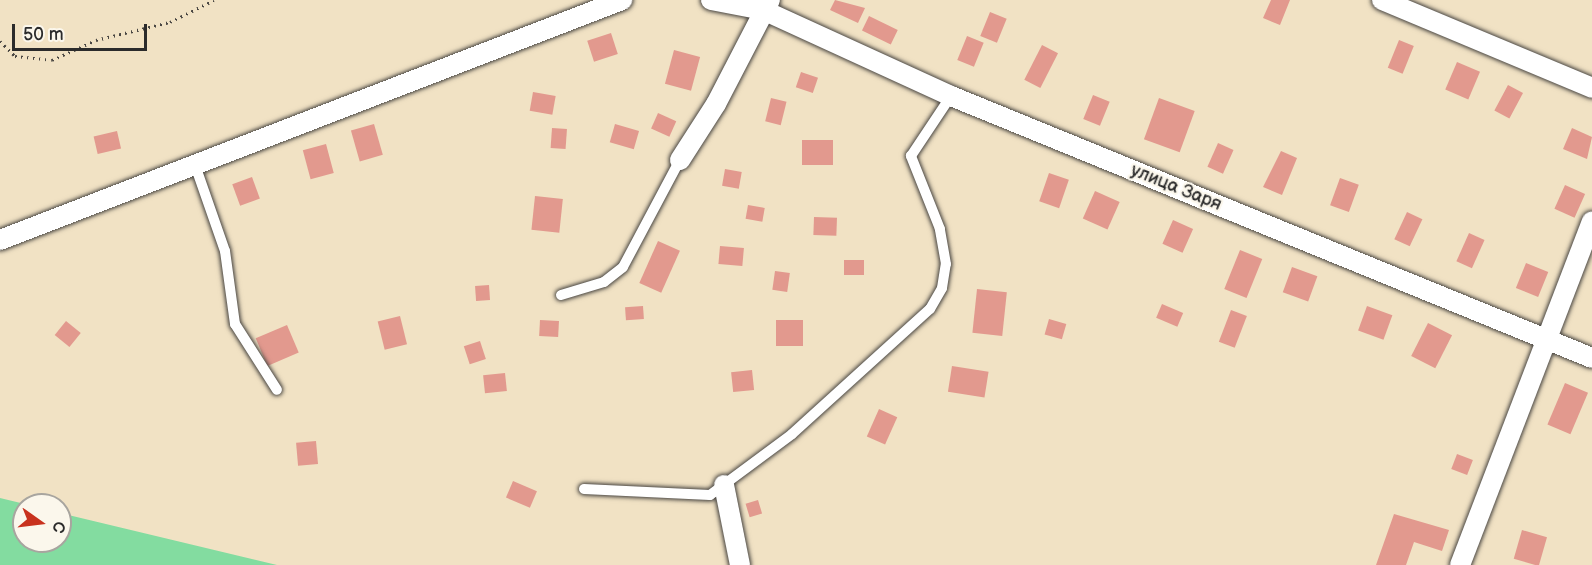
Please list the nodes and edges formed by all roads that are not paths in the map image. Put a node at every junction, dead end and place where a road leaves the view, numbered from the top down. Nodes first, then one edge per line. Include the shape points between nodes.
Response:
1 (621, 0) edge
2 (711, 0) edge
3 (1382, 0) edge
4 (767, 5) edge
5 (1592, 88) edge
6 (951, 96) junction
7 (680, 160) joint
8 (195, 165) junction
9 (1592, 222) edge
10 (0, 240) edge
11 (561, 296) dead end
12 (1544, 338) junction
13 (1592, 358) edge
14 (277, 390) dead end
15 (724, 485) junction
16 (584, 489) dead end
17 (740, 565) edge
18 (1460, 565) edge

1 - 8 street
2 - 4 street, улица Заря
3 - 5 street
4 - 6 street, улица Заря
4 - 7 street via 716,104
6 - 12 street, улица Заря
6 - 15 lane via 911,156 940,229 946,264 942,288 930,309 792,434
7 - 11 lane via 623,267 604,282
8 - 10 street
8 - 14 lane via 225,251 235,324
9 - 12 street
12 - 13 street, улица Заря
12 - 18 street
15 - 16 lane via 710,495
15 - 17 street

